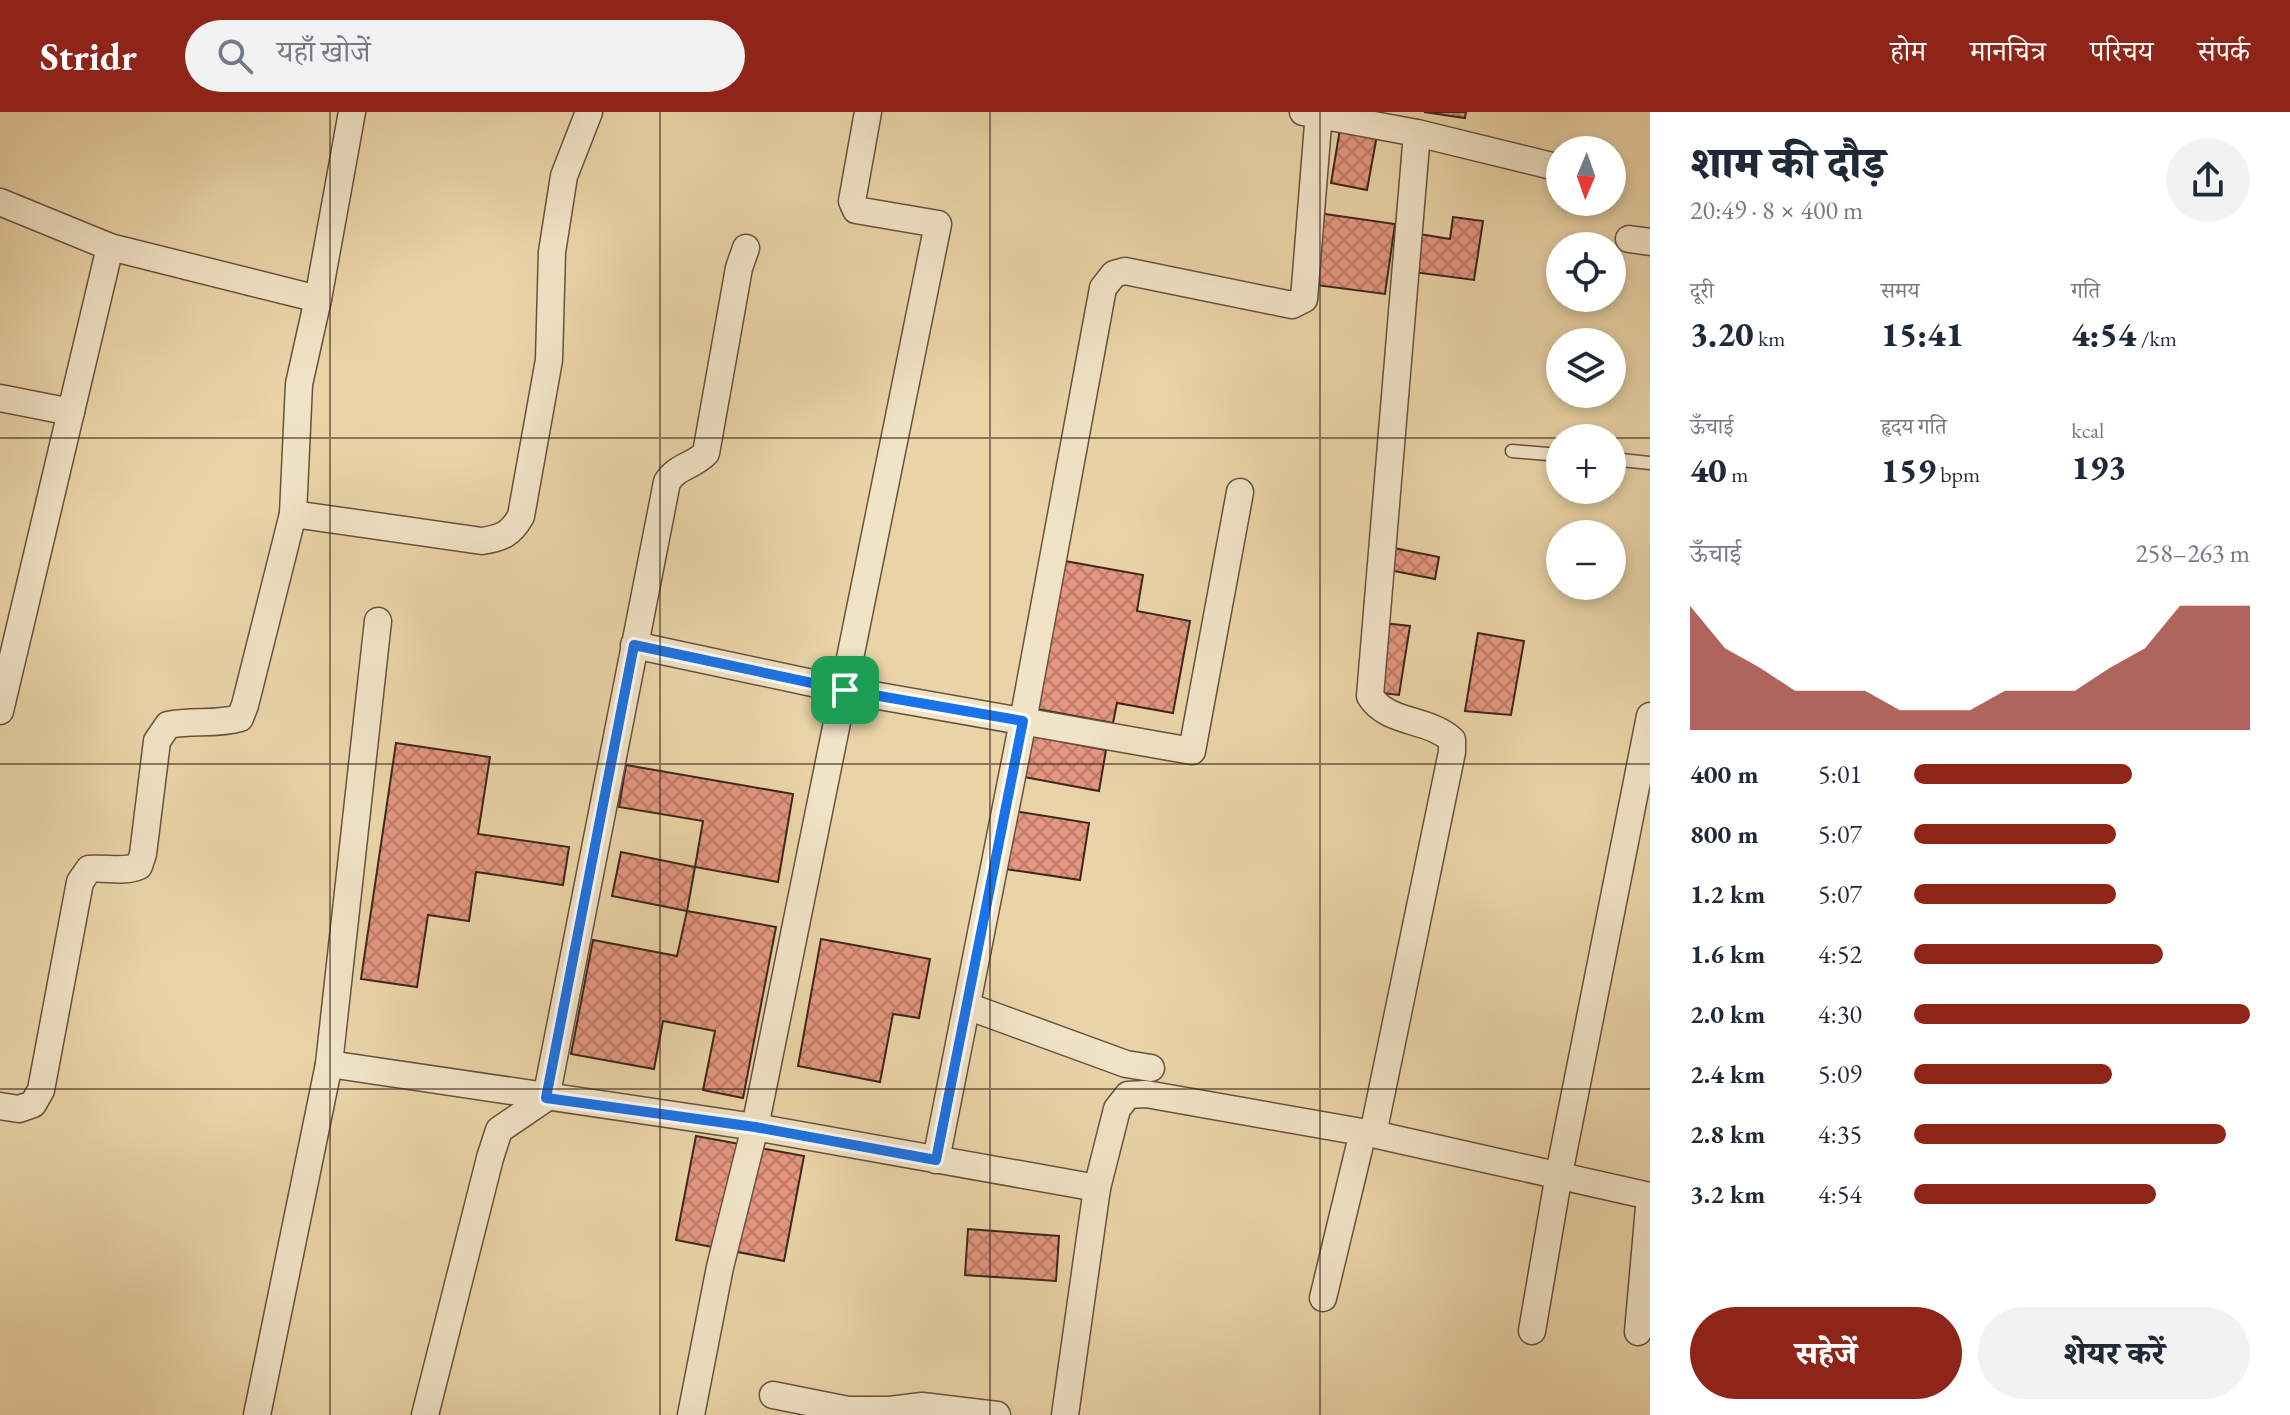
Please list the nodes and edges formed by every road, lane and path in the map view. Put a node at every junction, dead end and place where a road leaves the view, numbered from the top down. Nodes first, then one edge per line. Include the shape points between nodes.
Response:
1 (352, 112) edge
2 (589, 112) edge
3 (868, 112) edge
4 (1314, 113) edge
5 (1417, 133) junction
6 (1546, 165) edge
7 (0, 202) edge
8 (110, 247) junction
9 (746, 248) dead end
10 (318, 299) junction
11 (0, 398) edge
12 (71, 412) junction
13 (1512, 451) dead end
14 (1546, 454) edge
15 (1626, 460) edge
16 (1650, 463) edge
17 (1240, 492) dead end
18 (293, 514) junction
19 (378, 621) dead end
20 (634, 645) junction
21 (845, 690) junction
22 (0, 711) edge
23 (1650, 716) edge
24 (1023, 721) junction
25 (967, 1006) junction
26 (329, 1064) junction
27 (1151, 1068) dead end
28 (546, 1098) junction
29 (0, 1106) edge
30 (755, 1127) junction
31 (1368, 1133) junction
32 (936, 1160) junction
33 (1559, 1174) junction
34 (1097, 1188) junction
35 (1650, 1196) edge
36 (1323, 1298) dead end
37 (1532, 1331) dead end
38 (1638, 1332) dead end
39 (773, 1395) dead end
40 (257, 1415) edge
41 (425, 1415) edge
42 (691, 1415) edge
43 (997, 1415) edge
44 (1065, 1415) edge

1 - 10 street
2 - 18 street via 564,176 552,252 549,360 521,516 512,532 482,541
3 - 21 street via 852,201 856,210 938,224
4 - 5 street
4 - 24 street via 1304,299 1299,304 1125,271 1114,274 1103,288
5 - 6 street
5 - 31 street via 1370,696 1385,712 1444,722 1452,752
7 - 8 street
8 - 10 street
8 - 12 street
9 - 20 street via 706,453 673,472 667,482
10 - 18 street via 299,384
11 - 12 street
12 - 22 street
13 - 14 lane
15 - 16 lane
17 - 24 street via 1192,751
18 - 29 street via 240,718 168,725 157,741 139,866 128,871 89,869 80,882 41,1090 33,1104 19,1109
19 - 26 street
20 - 21 street
20 - 28 street
21 - 24 street
21 - 30 street
23 - 33 street
24 - 25 street
25 - 27 street via 1126,1064
25 - 32 street
26 - 28 street
26 - 40 street
28 - 30 street
28 - 41 street via 499,1130
30 - 32 street
30 - 42 street
31 - 33 street
31 - 34 street via 1128,1095 1117,1109
31 - 36 street
32 - 34 street
33 - 35 street
33 - 37 street
34 - 44 street
35 - 38 street
39 - 43 street via 848,1410 922,1406

